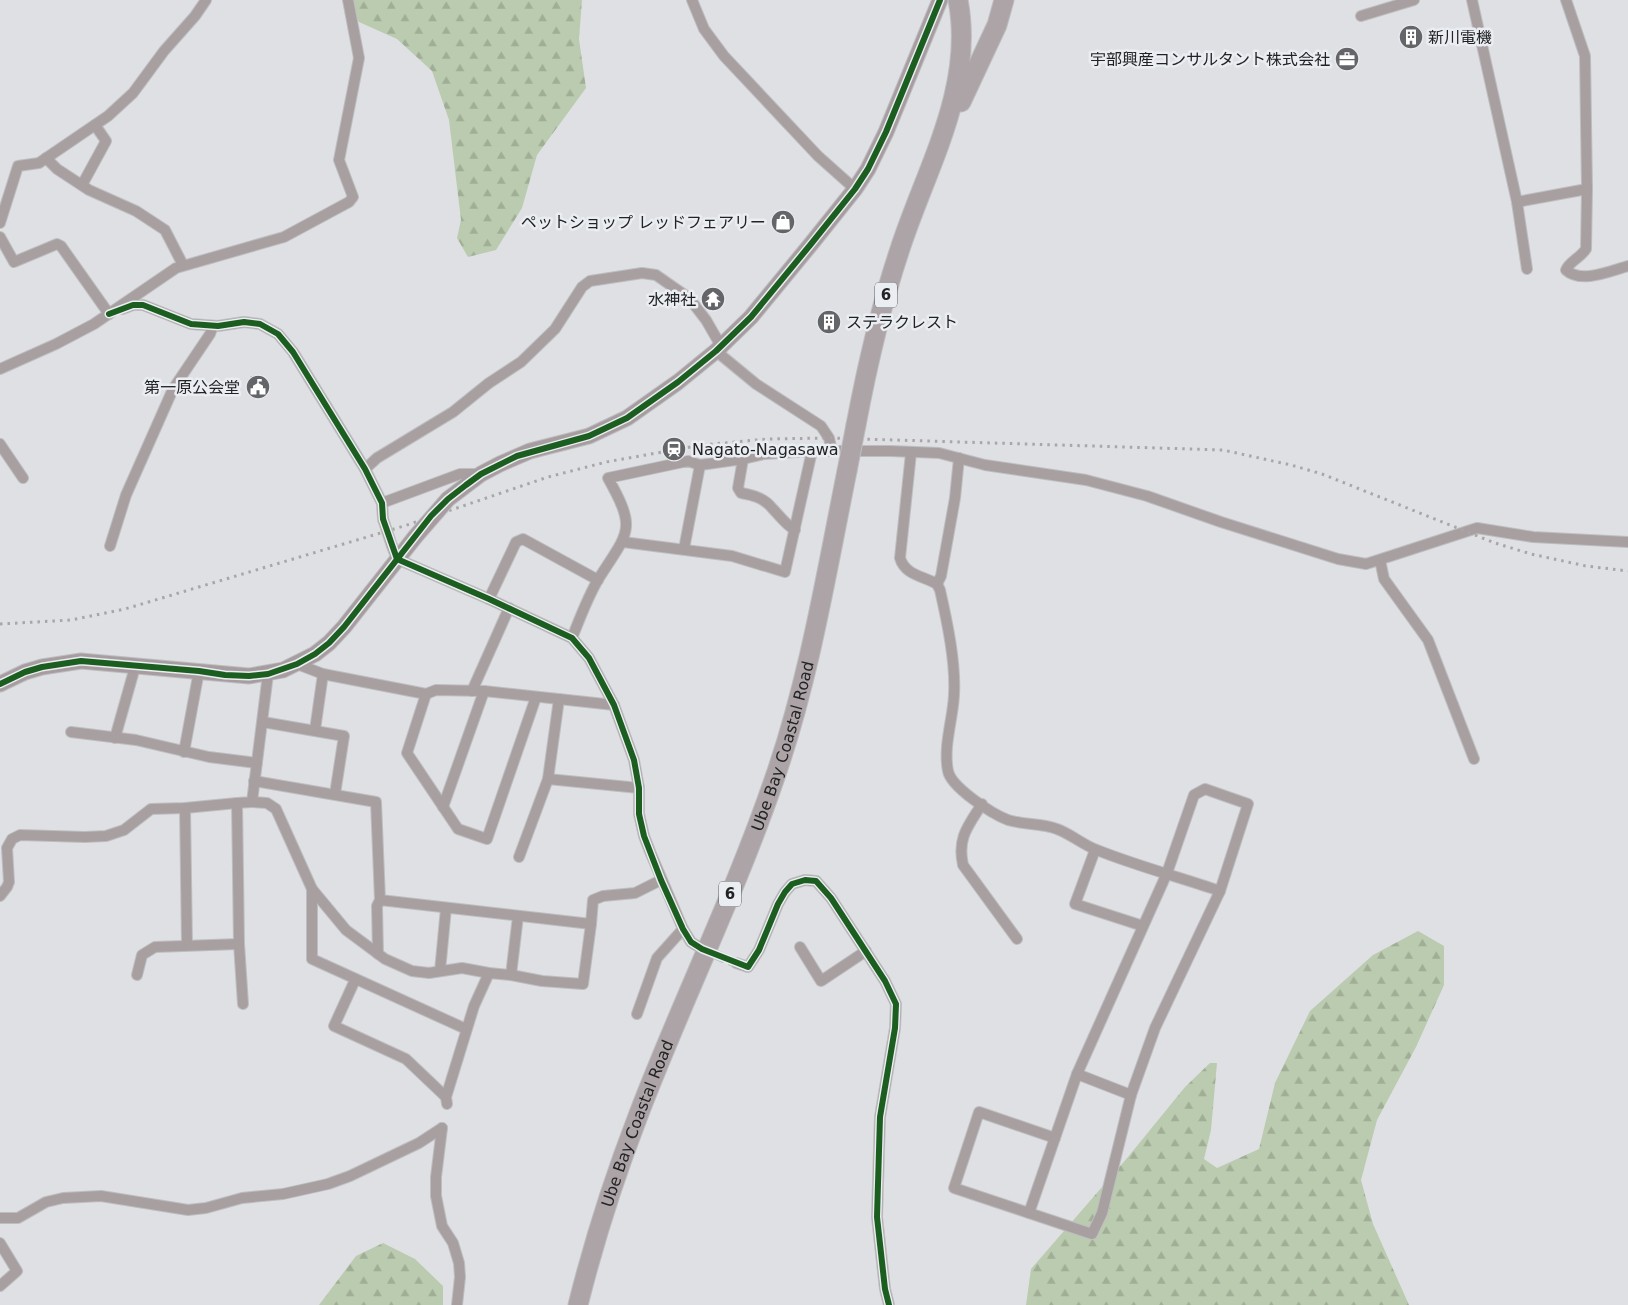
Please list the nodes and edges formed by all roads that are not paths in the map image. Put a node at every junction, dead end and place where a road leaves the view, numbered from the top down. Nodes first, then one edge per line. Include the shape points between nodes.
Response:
1 (206, 0) edge
2 (348, 0) edge
3 (692, 0) edge
4 (940, 0) edge
5 (958, 0) edge
6 (1414, 0) edge
7 (1472, 0) edge
8 (1566, 0) edge
9 (1004, 1) edge
10 (1361, 16) dead end
11 (95, 125) junction
12 (46, 158) junction
13 (930, 168) junction
14 (82, 185) junction
15 (855, 189) junction
16 (1587, 189) junction
17 (1517, 202) junction
18 (0, 223) edge
19 (0, 237) edge
20 (183, 265) junction
21 (1628, 266) edge
22 (1527, 269) dead end
23 (109, 314) junction
24 (212, 326) junction
25 (718, 348) junction
26 (0, 370) edge
27 (0, 444) edge
28 (812, 451) junction
29 (832, 451) junction
30 (911, 452) junction
31 (959, 458) junction
32 (743, 459) junction
33 (700, 465) junction
34 (365, 469) junction
35 (482, 474) junction
36 (23, 478) dead end
37 (382, 504) junction
38 (795, 530) junction
39 (623, 542) junction
40 (1628, 542) edge
41 (110, 546) dead end
42 (684, 549) junction
43 (395, 553) junction
44 (1380, 560) junction
45 (598, 580) junction
46 (937, 584) junction
47 (489, 599) junction
48 (509, 608) junction
49 (572, 638) junction
50 (297, 664) junction
51 (135, 667) junction
52 (199, 671) junction
53 (268, 674) junction
54 (323, 674) junction
55 (0, 684) edge
56 (472, 691) junction
57 (484, 692) junction
58 (426, 694) junction
59 (536, 697) junction
60 (559, 699) junction
61 (614, 705) junction
62 (263, 722) junction
63 (315, 730) junction
64 (71, 732) dead end
65 (114, 738) junction
66 (184, 752) junction
67 (1474, 759) dead end
68 (257, 763) junction
69 (548, 779) junction
70 (254, 781) junction
71 (639, 788) junction
72 (335, 794) junction
73 (252, 802) junction
74 (237, 803) junction
75 (982, 804) junction
76 (185, 808) junction
77 (443, 808) junction
78 (1095, 850) junction
79 (519, 857) dead end
80 (1167, 873) junction
81 (661, 880) junction
82 (312, 889) junction
83 (1220, 891) junction
84 (0, 896) edge
85 (380, 900) junction
86 (446, 908) junction
87 (518, 916) junction
88 (591, 924) junction
89 (1143, 926) junction
90 (683, 929) junction
91 (1017, 939) dead end
92 (239, 944) junction
93 (187, 945) junction
94 (800, 946) dead end
95 (702, 949) tunnel mouth
96 (866, 951) junction
97 (378, 954) junction
98 (736, 963) tunnel mouth
99 (440, 971) junction
100 (489, 973) junction
101 (138, 975) dead end
102 (511, 975) junction
103 (355, 980) junction
104 (244, 1004) dead end
105 (637, 1014) dead end
106 (466, 1029) junction
107 (1077, 1074) junction
108 (1131, 1095) junction
109 (1055, 1138) junction
110 (1028, 1214) junction
111 (0, 1218) edge
112 (0, 1243) edge
113 (0, 1286) edge
114 (457, 1305) edge
115 (578, 1305) edge
116 (889, 1305) edge

1 - 11 street via 133,93
2 - 20 street via 359,58 339,160 352,197 349,202 284,237
3 - 15 street via 704,29 724,56 805,144
4 - 15 street via 886,132
5 - 13 highway, Ube Bay Coastal Road / 6 via 962,38 960,66 956,89
6 - 10 street
7 - 17 street
8 - 16 street via 1584,56
9 - 13 highway, Ube Bay Coastal Road / 6 via 988,44
11 - 12 street
11 - 14 street via 106,142
12 - 14 street
12 - 18 street via 39,163 18,166
13 - 115 highway, Ube Bay Coastal Road / 6, bridge via 886,292 812,646 788,738 741,869 638,1115 608,1199
14 - 20 street via 136,211 165,230
15 - 25 street via 769,296
16 - 17 street
16 - 21 street via 1586,249 1566,270 1570,274 1588,276
17 - 22 street
19 - 23 street via 14,262 57,244 62,246
20 - 23 street
23 - 24 street via 132,305 143,305 191,324
23 - 26 street
24 - 34 street via 244,322 260,324 278,334 293,352
24 - 41 street via 210,334 173,389 126,495
25 - 29 street via 756,384 821,426
25 - 34 street via 706,320 689,298 656,275 642,273 590,281 582,287 555,329 521,362 453,412 377,458
25 - 35 street via 646,406 607,429 530,451
27 - 36 street
28 - 29 street
28 - 32 street via 764,454
28 - 38 street
29 - 30 street
30 - 31 street
30 - 46 street via 900,558 908,571
31 - 44 street via 1086,480 1147,496 1338,559 1366,564
31 - 46 street via 955,498
32 - 33 street
32 - 38 street via 738,488 741,493 760,498
33 - 39 street via 688,461 608,478 622,503 626,520
33 - 42 street
34 - 37 street
35 - 37 street via 460,474
35 - 43 street, bridge via 448,499 415,537
37 - 43 street, bridge
38 - 42 street via 785,572 732,556
39 - 42 street
39 - 45 street
40 - 44 street via 1533,537 1476,528
43 - 47 street
43 - 50 street via 329,643
44 - 67 street via 1384,579 1428,640
45 - 47 street via 523,539 516,542
45 - 49 street
46 - 75 street via 954,674 948,772 960,790
47 - 48 street
48 - 49 street
48 - 56 street
49 - 61 street via 589,658
50 - 53 street
50 - 54 street
51 - 52 street
51 - 55 street via 81,661 42,666
51 - 65 street
52 - 53 street via 249,676
52 - 66 street
53 - 62 street
54 - 58 street
54 - 63 street
56 - 57 street
56 - 58 street via 436,690
57 - 59 street
57 - 77 street
58 - 77 street via 407,753
59 - 60 street
59 - 77 street via 487,839 458,829
60 - 61 street
60 - 69 street
61 - 71 street via 634,760
62 - 63 street
62 - 68 street
63 - 72 street via 344,736
64 - 65 street
65 - 66 street
66 - 68 street
68 - 70 street
69 - 71 street
69 - 79 street
70 - 72 street
70 - 73 street
71 - 81 street via 644,836
72 - 85 street via 376,802
73 - 74 street
73 - 82 street via 267,803 276,810
74 - 76 street
74 - 92 street
75 - 78 street via 1008,820 1065,832
75 - 91 street via 962,837 962,865
76 - 84 street via 151,809 124,830 106,836 31,835 12,839 7,848 7,888
76 - 93 street
78 - 80 street
78 - 89 street via 1075,904
80 - 83 street
80 - 83 street via 1194,795 1205,789 1248,804
80 - 89 street
81 - 88 street via 634,893 593,900
81 - 90 street
82 - 97 street via 346,930
82 - 103 street via 312,959
83 - 108 street via 1155,1028
85 - 86 street
85 - 97 street via 377,906
86 - 87 street
86 - 99 street
87 - 88 street
87 - 102 street
88 - 102 street via 583,984
89 - 107 street
90 - 95 street via 691,942
90 - 105 street via 656,958
92 - 93 street
92 - 104 street
93 - 101 street via 155,947 142,955
94 - 96 street via 821,981
96 - 98 street via 831,898 816,881 805,880 792,884 785,892 748,967
96 - 116 street via 886,981 896,1004 880,1117 877,1217
97 - 99 street via 412,971 429,974
99 - 100 street via 462,968
100 - 102 street
100 - 106 street
103 - 106 street
103 - 106 street via 334,1026 406,1060 446,1100
107 - 108 street
107 - 109 street
108 - 110 street via 1102,1213 1092,1234
109 - 110 street
109 - 110 street via 979,1112 954,1188
111 - 114 street via 18,1218 46,1202 63,1198 101,1196 188,1210 242,1198 283,1194 350,1176 420,1143 442,1128 436,1196 442,1226 453,1243 459,1263
112 - 113 street via 16,1271

